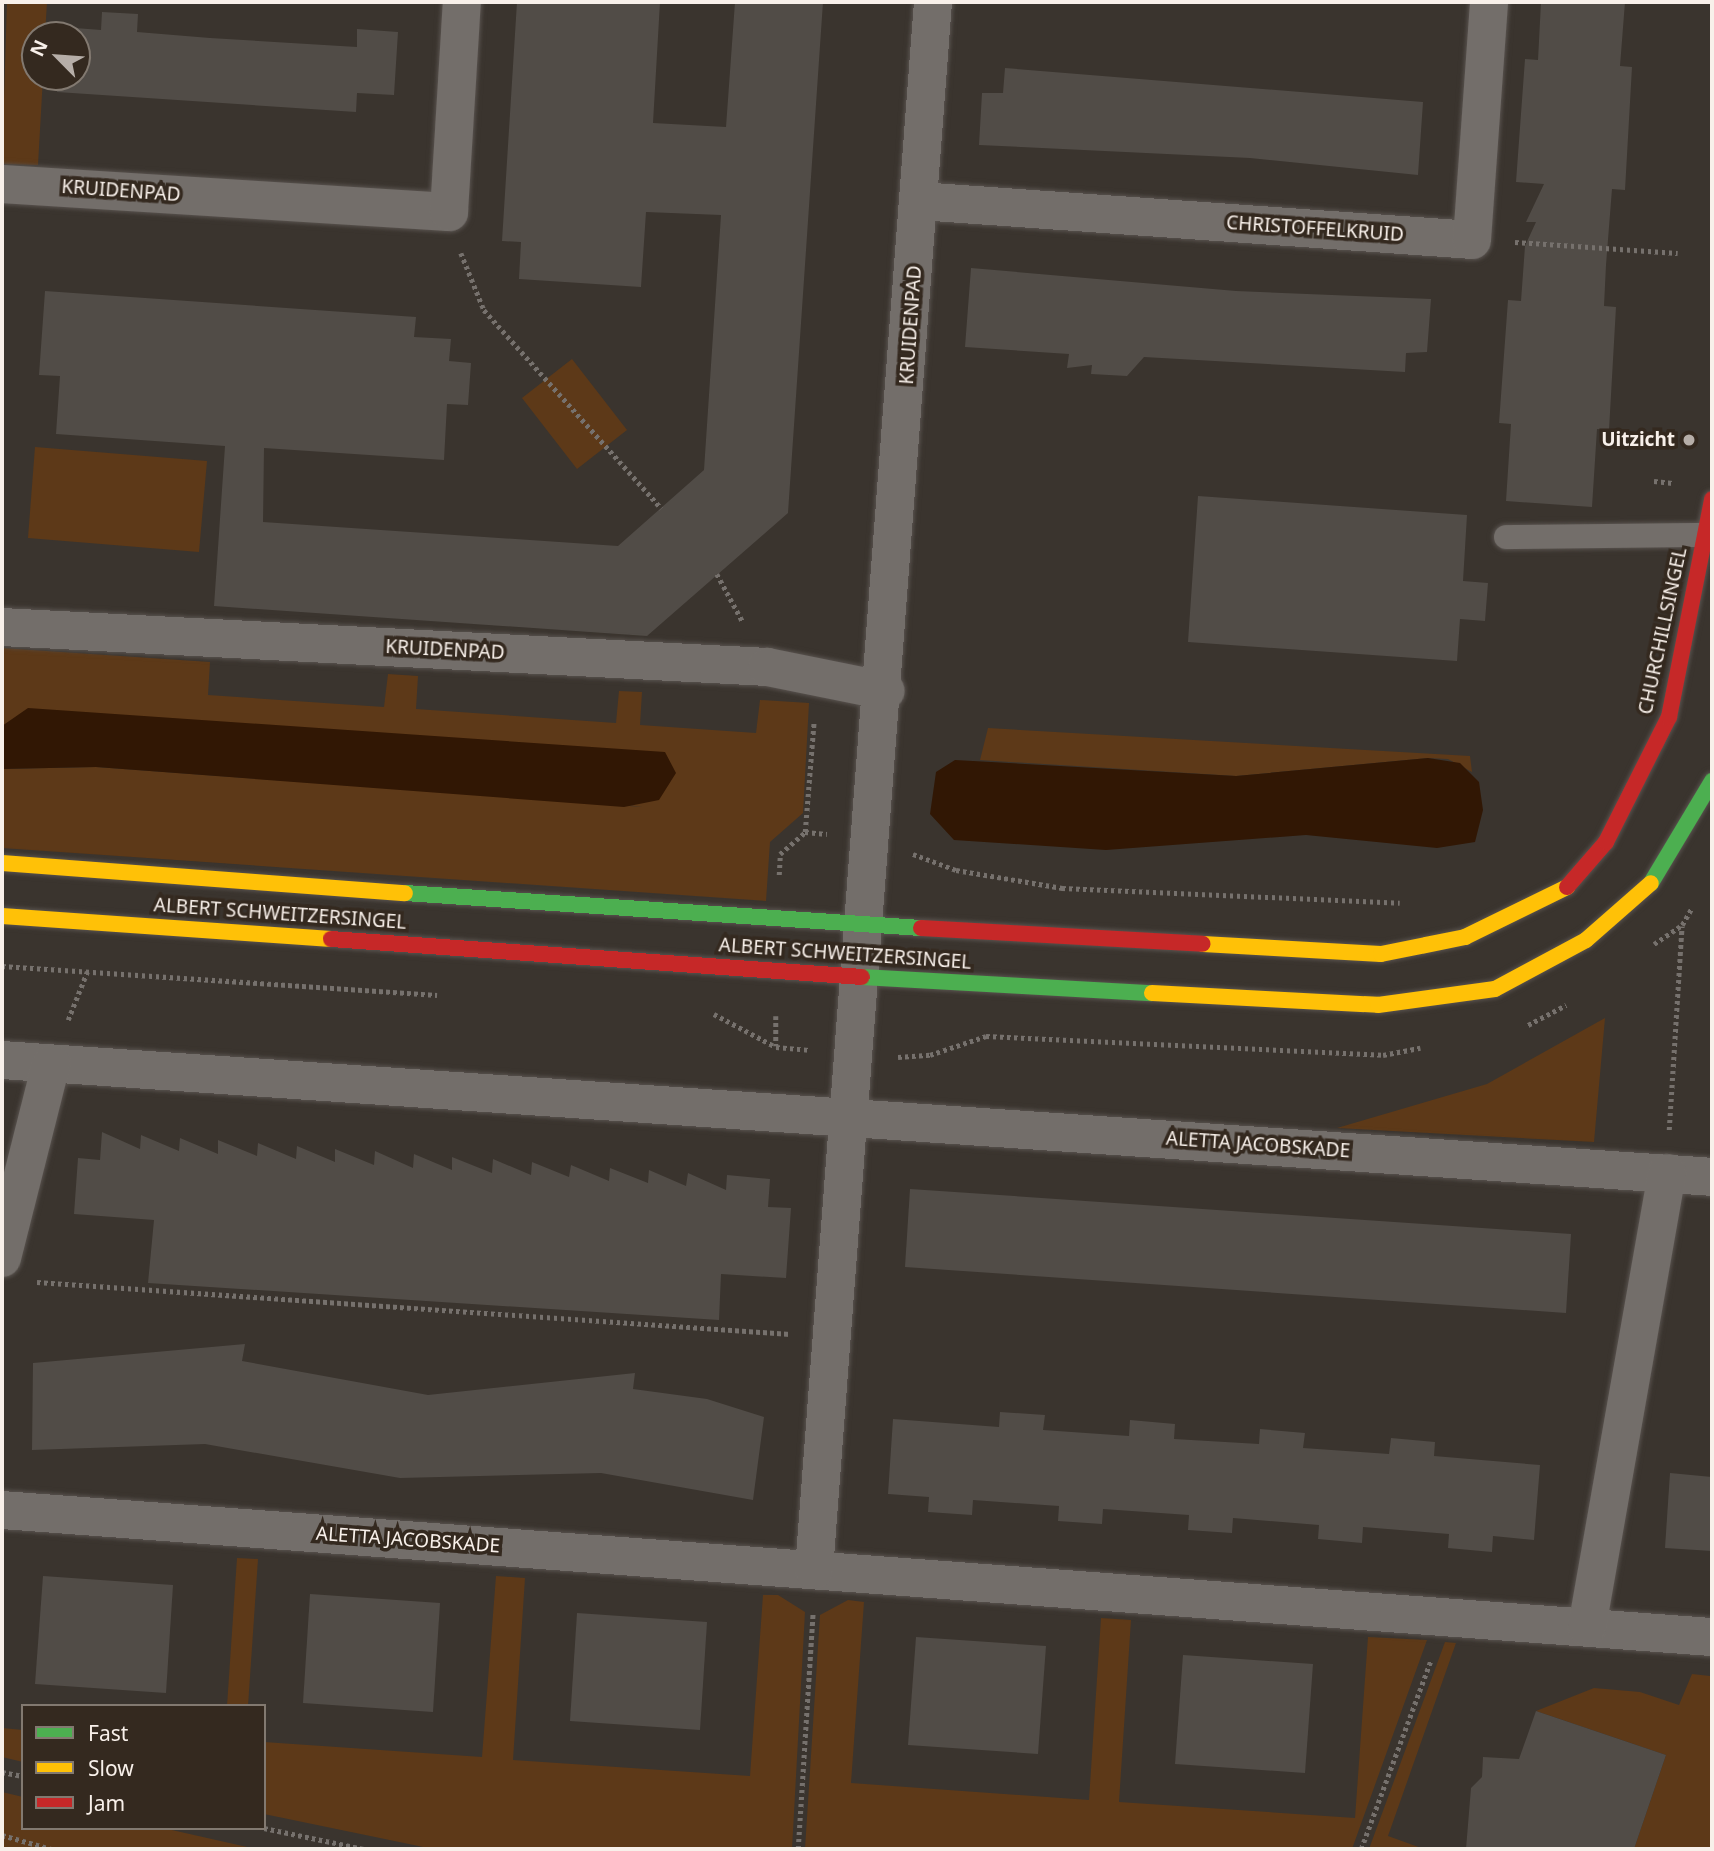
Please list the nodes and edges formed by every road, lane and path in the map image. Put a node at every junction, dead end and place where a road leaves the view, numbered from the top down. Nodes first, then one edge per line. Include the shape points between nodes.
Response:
1 (462, 2) edge
2 (933, 2) edge
3 (1489, 2) edge
4 (2, 184) edge
5 (919, 201) junction
6 (449, 212) junction
7 (1472, 240) junction
8 (1678, 253) dead end
9 (1654, 481) dead end
10 (1712, 499) edge
11 (661, 508) dead end
12 (1671, 531) junction
13 (1705, 535) junction
14 (1506, 537) dead end
15 (2, 627) edge
16 (886, 691) junction
17 (814, 716) dead end
18 (1712, 781) edge
19 (805, 832) junction
20 (869, 837) junction
21 (1606, 842) joint
22 (2, 863) edge
23 (1409, 903) dead end
24 (2, 916) edge
25 (778, 920) junction
26 (862, 925) junction
27 (1682, 925) dead end
28 (2, 967) edge
29 (775, 971) junction
30 (858, 977) junction
31 (450, 996) dead end
32 (701, 1013) dead end
33 (776, 1047) junction
34 (851, 1055) junction
35 (2, 1060) edge
36 (51, 1063) junction
37 (849, 1117) junction
38 (1667, 1173) junction
39 (1712, 1177) edge
40 (16, 1270) edge
41 (832, 1336) junction
42 (2, 1510) edge
43 (814, 1570) junction
44 (1447, 1618) junction
45 (1587, 1627) junction
46 (1712, 1637) edge
47 (2, 1772) edge
48 (21, 1776) edge
49 (266, 1828) edge
50 (2, 1835) edge
51 (51, 1849) edge
52 (364, 1849) edge
53 (798, 1849) edge
54 (1361, 1849) edge

1 - 6 street
2 - 5 street, KRUIDENPAD
3 - 7 street
4 - 6 street, KRUIDENPAD
5 - 7 street, CHRISTOFFELKRUID
5 - 16 street, KRUIDENPAD
6 - 11 path via 484,310
7 - 8 path
9 - 12 path via 1684,485
10 - 13 street, CHURCHILLSINGEL
12 - 13 lane
12 - 14 lane
13 - 21 street, CHURCHILLSINGEL via 1668,717
15 - 16 street, KRUIDENPAD via 767,667
16 - 20 street, KRUIDENPAD
17 - 19 path
18 - 30 street, ALBERT SCHWEITZERSINGEL via 1652,882 1586,940 1495,989 1378,1005
19 - 20 path
19 - 25 path via 780,854
20 - 23 path via 956,870 1062,888
20 - 26 street, KRUIDENPAD
21 - 26 street, ALBERT SCHWEITZERSINGEL via 1561,894 1465,937 1381,954
22 - 25 street, ALBERT SCHWEITZERSINGEL
24 - 29 street, ALBERT SCHWEITZERSINGEL
25 - 26 street, ALBERT SCHWEITZERSINGEL
26 - 30 street
27 - 38 path
28 - 31 path
29 - 30 street, ALBERT SCHWEITZERSINGEL
29 - 33 path
30 - 34 street
32 - 33 path
33 - 34 path
34 - 37 street
35 - 36 street, ALETTA JACOBSKADE
36 - 37 street, ALETTA JACOBSKADE
36 - 40 street
37 - 38 street, ALETTA JACOBSKADE
37 - 41 street
38 - 39 street, ALETTA JACOBSKADE
38 - 45 street
40 - 41 path
41 - 43 street
42 - 43 street, ALETTA JACOBSKADE
43 - 44 street, ALETTA JACOBSKADE
43 - 53 path
44 - 45 street, ALETTA JACOBSKADE
44 - 54 path
45 - 46 street, ALETTA JACOBSKADE
47 - 48 path
49 - 52 path
50 - 51 path

